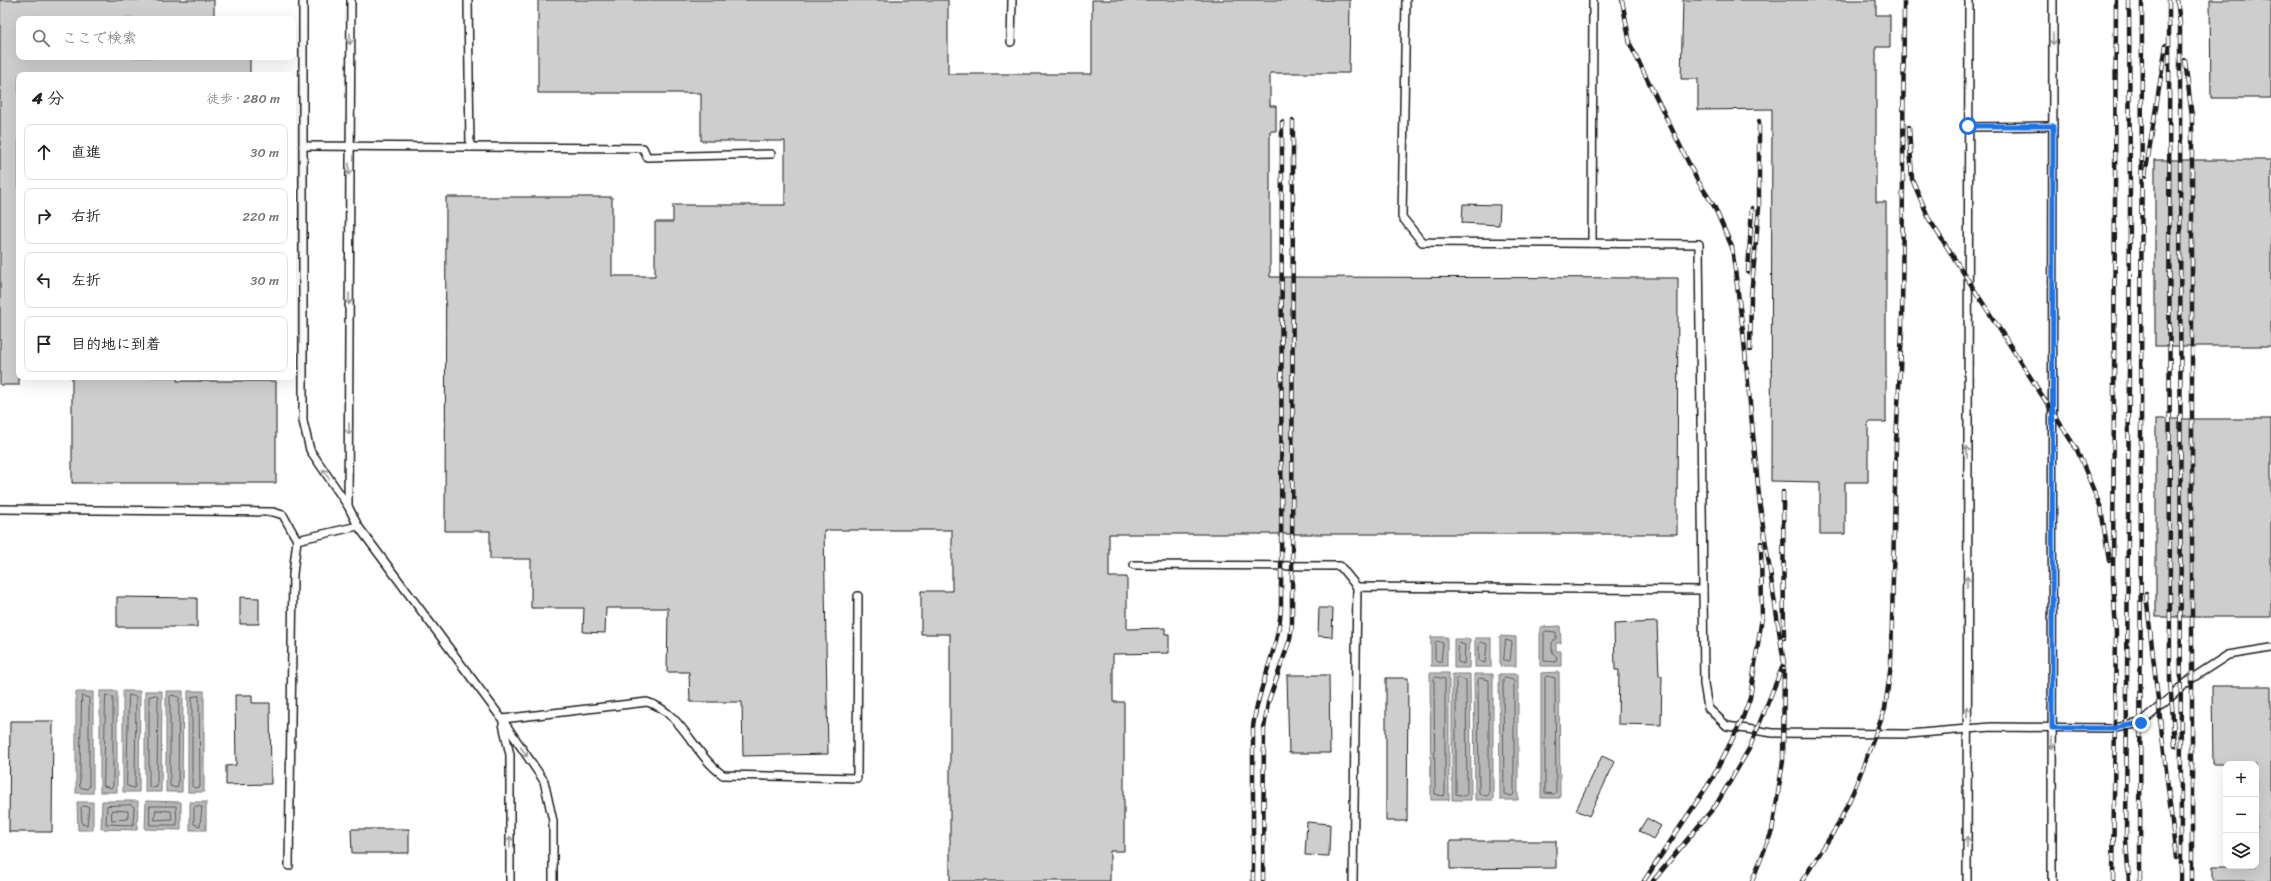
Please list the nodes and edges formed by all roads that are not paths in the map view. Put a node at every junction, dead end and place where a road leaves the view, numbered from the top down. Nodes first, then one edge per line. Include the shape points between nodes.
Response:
1 (303, 0) edge
2 (351, 0) edge
3 (468, 0) edge
4 (1012, 0) edge
5 (1406, 0) edge
6 (1593, 0) edge
7 (1969, 0) edge
8 (2053, 0) edge
9 (1011, 42) dead end
10 (1968, 126) junction
11 (2053, 126) junction
12 (303, 146) junction
13 (349, 147) junction
14 (470, 147) junction
15 (772, 154) dead end
16 (1592, 243) junction
17 (348, 506) junction
18 (0, 509) edge
19 (358, 526) junction
20 (297, 540) junction
21 (1134, 565) dead end
22 (1357, 587) junction
23 (1703, 590) junction
24 (858, 596) dead end
25 (2271, 648) edge
26 (502, 720) junction
27 (2052, 728) junction
28 (1966, 730) junction
29 (289, 866) dead end
30 (510, 881) edge
31 (553, 881) edge
32 (1353, 881) edge
33 (1967, 881) edge
34 (2052, 881) edge

1 - 12 lane
2 -> 13 lane
3 - 14 lane
4 - 9 lane
5 - 16 lane via 1402,217 1422,242
6 - 16 lane
7 - 10 lane
8 -> 11 lane
10 - 11 lane
28 -> 10 lane
11 - 27 lane
12 - 13 lane
17 -> 12 lane via 310,450 303,421
13 - 14 lane
13 -> 17 lane
14 - 15 lane via 644,148 647,157
16 - 23 lane via 1699,244
17 - 19 lane
18 - 20 lane via 274,512 283,515
19 - 20 lane
19 - 26 lane
20 - 29 lane via 293,574
21 - 22 lane via 1340,566
22 - 23 lane
22 - 32 lane
23 - 28 lane via 1704,684 1708,708 1727,726 1773,733 1843,735
24 - 26 lane via 857,778 723,775 711,767 660,706 647,702
25 - 27 lane via 2228,655 2191,679 2141,723 2115,728
30 -> 26 lane via 510,754
26 -> 31 lane via 544,781 553,821
27 - 28 lane via 1991,727
27 -> 34 lane
33 -> 28 lane

